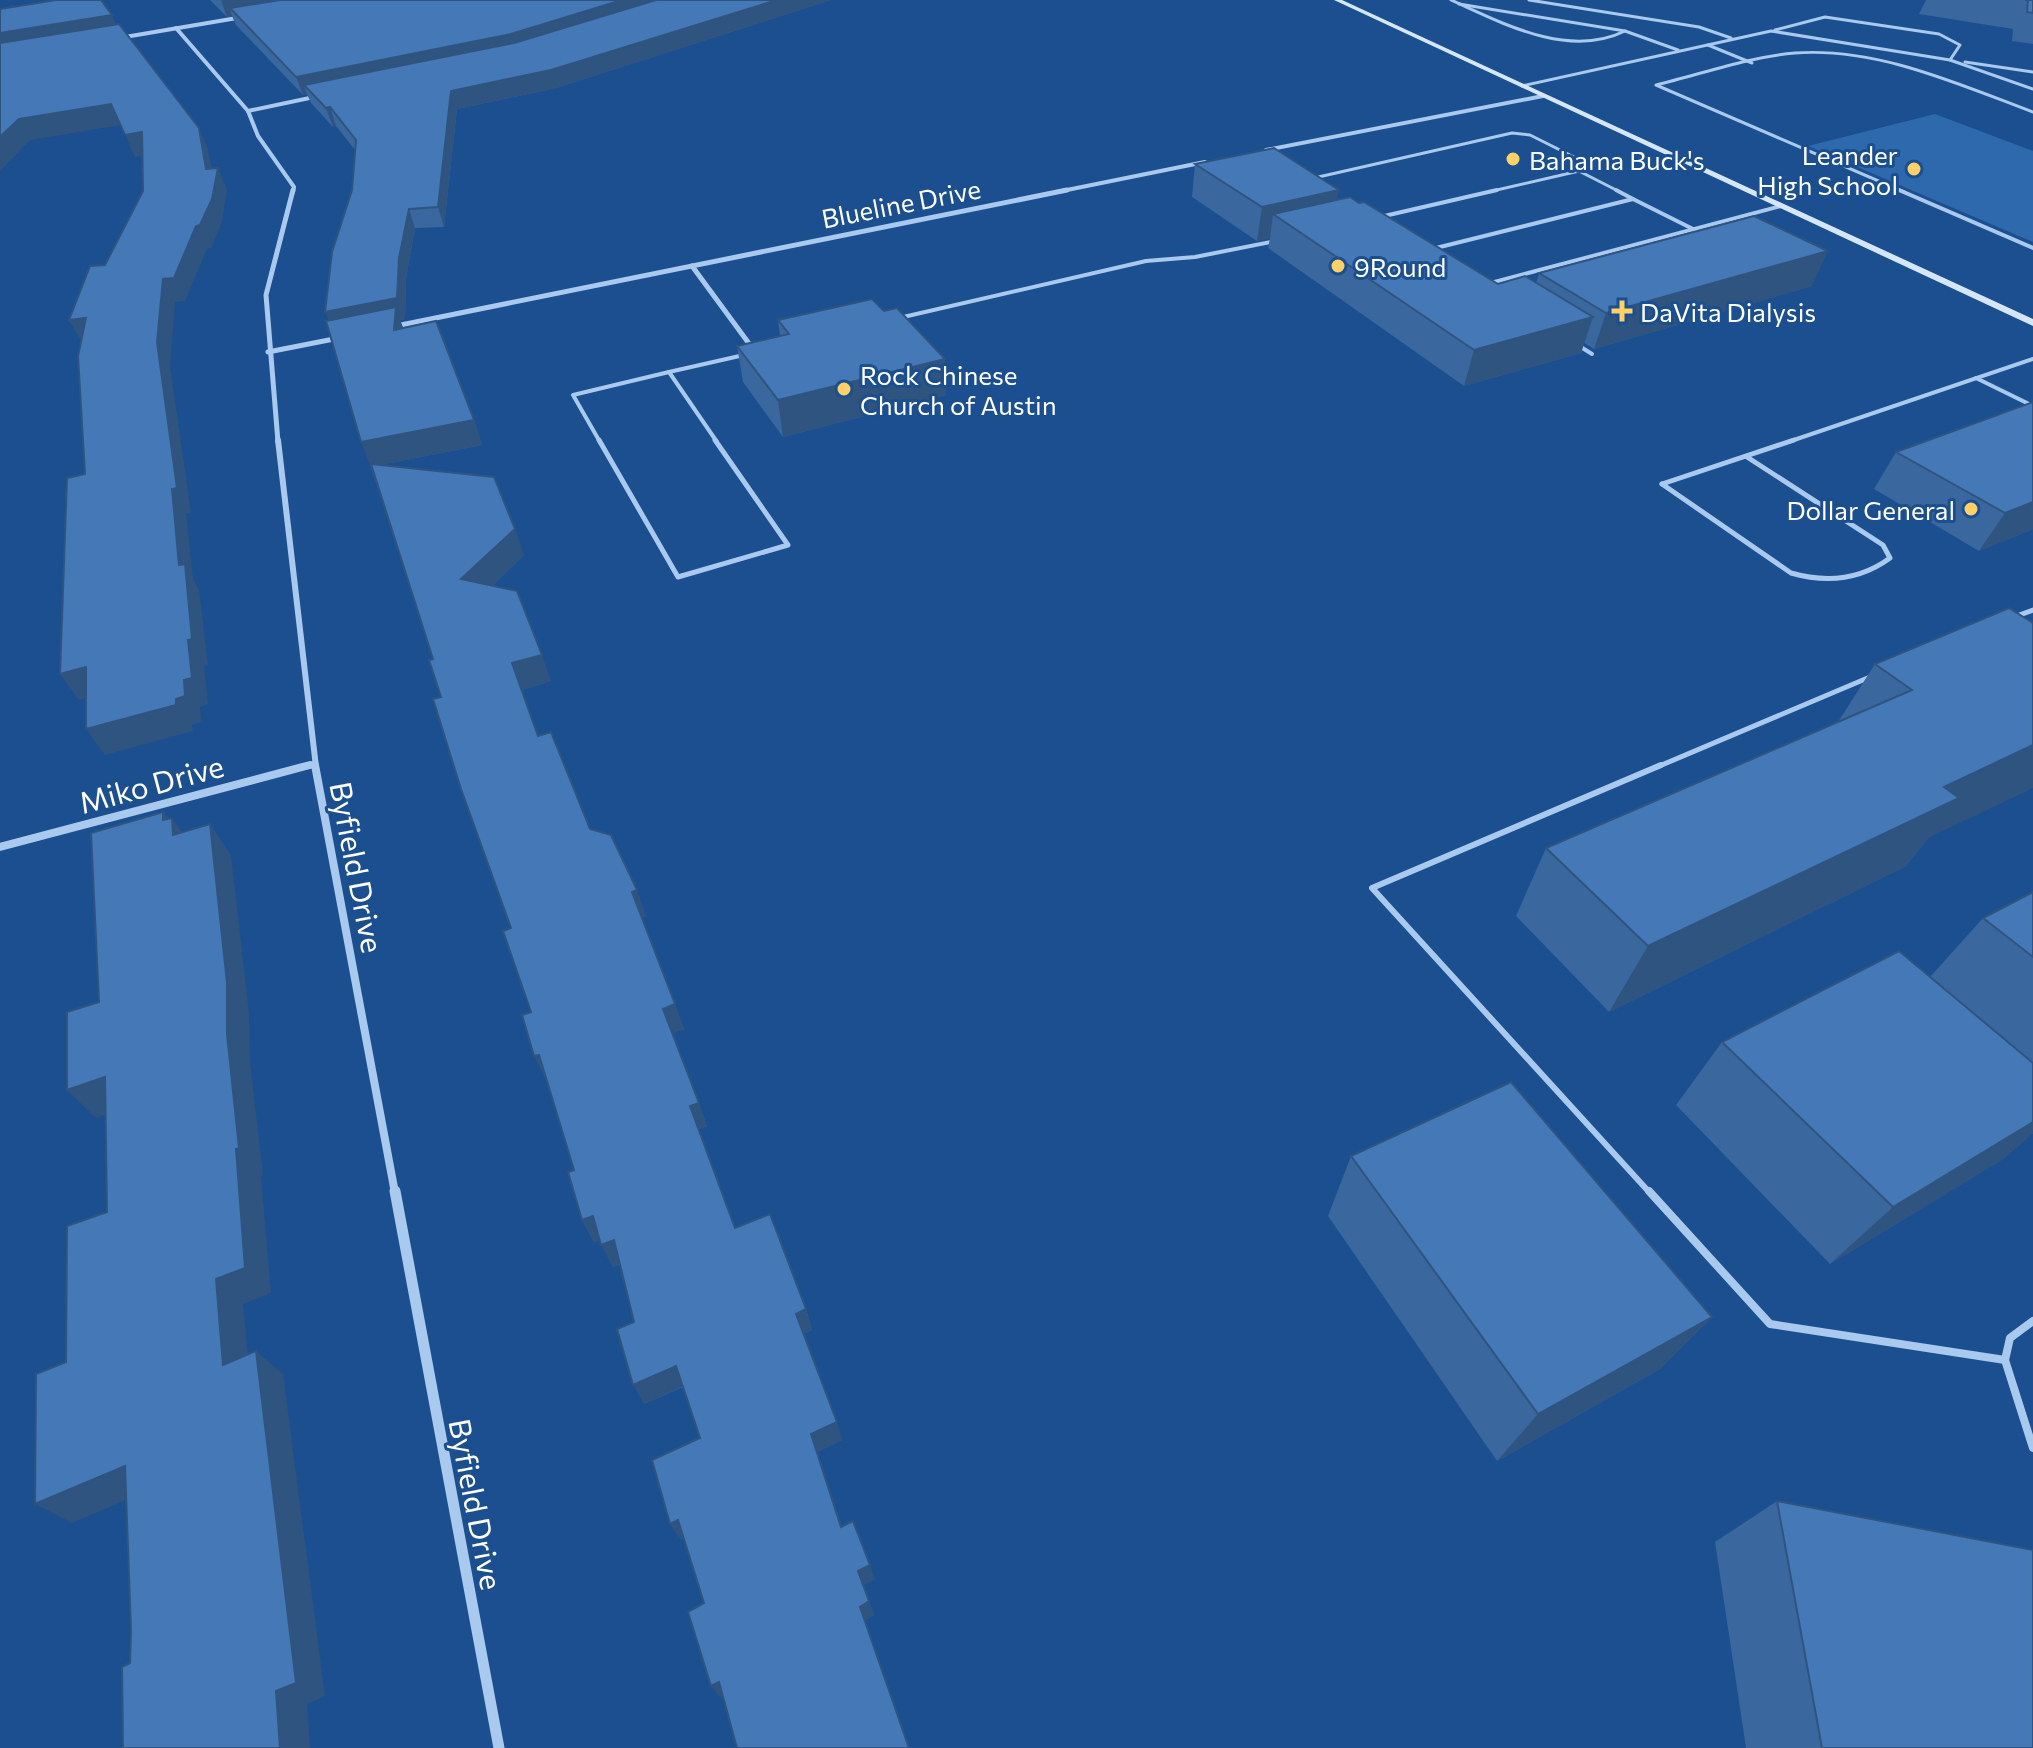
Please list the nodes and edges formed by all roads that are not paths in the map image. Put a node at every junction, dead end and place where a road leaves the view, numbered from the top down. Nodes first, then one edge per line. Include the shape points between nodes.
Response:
1 (1337, 0) edge
2 (1451, 0) edge
3 (1529, 0) edge
4 (1459, 4) junction
5 (250, 16) edge
6 (176, 28) junction
7 (1625, 31) junction
8 (1771, 31) junction
9 (117, 39) edge
10 (1734, 39) junction
11 (1708, 45) junction
12 (1680, 51) junction
13 (1950, 60) junction
14 (1752, 63) junction
15 (2033, 72) edge
16 (1522, 86) junction
17 (2033, 89) edge
18 (325, 95) edge
19 (1543, 96) junction
20 (248, 111) junction
21 (2033, 112) edge
22 (1266, 150) junction
23 (1251, 153) edge
24 (1276, 156) edge
25 (1220, 159) edge
26 (1579, 171) junction
27 (1303, 173) edge
28 (1312, 179) junction
29 (1325, 187) edge
30 (1633, 199) junction
31 (1781, 206) junction
32 (1388, 226) edge
33 (1695, 230) junction
34 (1284, 239) edge
35 (2033, 248) edge
36 (1438, 258) edge
37 (692, 266) junction
38 (1495, 293) edge
39 (891, 320) edge
40 (2033, 323) edge
41 (377, 330) edge
42 (345, 336) edge
43 (1568, 338) edge
44 (268, 352) junction
45 (755, 352) joint
46 (1592, 354) edge
47 (2033, 359) edge
48 (669, 372) junction
49 (1976, 378) junction
50 (2033, 406) edge
51 (1747, 457) junction
52 (2033, 610) edge
53 (2005, 621) edge
54 (1883, 671) edge
55 (315, 764) junction
56 (0, 847) edge
57 (2033, 1321) edge
58 (2005, 1360) junction
59 (2033, 1448) edge
60 (499, 1748) edge

1 - 16 main road
2 - 4 lane
3 - 10 lane via 1699,27
4 - 7 lane
4 - 7 lane via 1523,32 1568,39 1614,38
5 - 6 street
6 - 9 street
6 - 20 street, Byfield Drive
7 - 12 lane
8 - 10 lane
8 - 13 lane
8 - 13 lane via 1825,17 1939,34 1960,45
10 - 11 lane
11 - 12 lane
11 - 14 lane
12 - 16 lane
13 - 15 lane
13 - 17 lane
14 - 21 lane via 1795,53 1893,64
14 - 35 lane via 1656,85
16 - 19 main road
18 - 20 street
19 - 22 street
19 - 31 main road
20 - 44 street, Byfield Drive via 258,136 294,187 266,295
22 - 23 street
22 - 24 lane
25 - 37 street, Blueline Drive
26 - 28 lane via 1580,160 1530,135 1512,133
26 - 30 lane
26 - 32 lane via 1375,218
27 - 28 lane
28 - 29 lane
30 - 33 lane
30 - 36 lane via 1427,251
31 - 33 lane
31 - 40 main road
33 - 38 lane via 1482,285
34 - 39 lane via 1146,261
37 - 41 street, Blueline Drive
37 - 45 street
42 - 44 street
43 - 46 lane
44 - 55 street, Byfield Drive
45 - 48 lane
47 - 49 lane
48 - 48 lane via 573,395 678,577 788,545
49 - 50 lane
49 - 51 lane
51 - 51 lane via 1662,484 1791,573 1811,580 1829,581 1880,567 1890,558 1883,545
52 - 53 lane
54 - 58 lane via 1372,888 1770,1324
55 - 56 street, Miko Drive
55 - 60 street, Byfield Drive
57 - 58 lane via 2010,1338
58 - 59 lane

